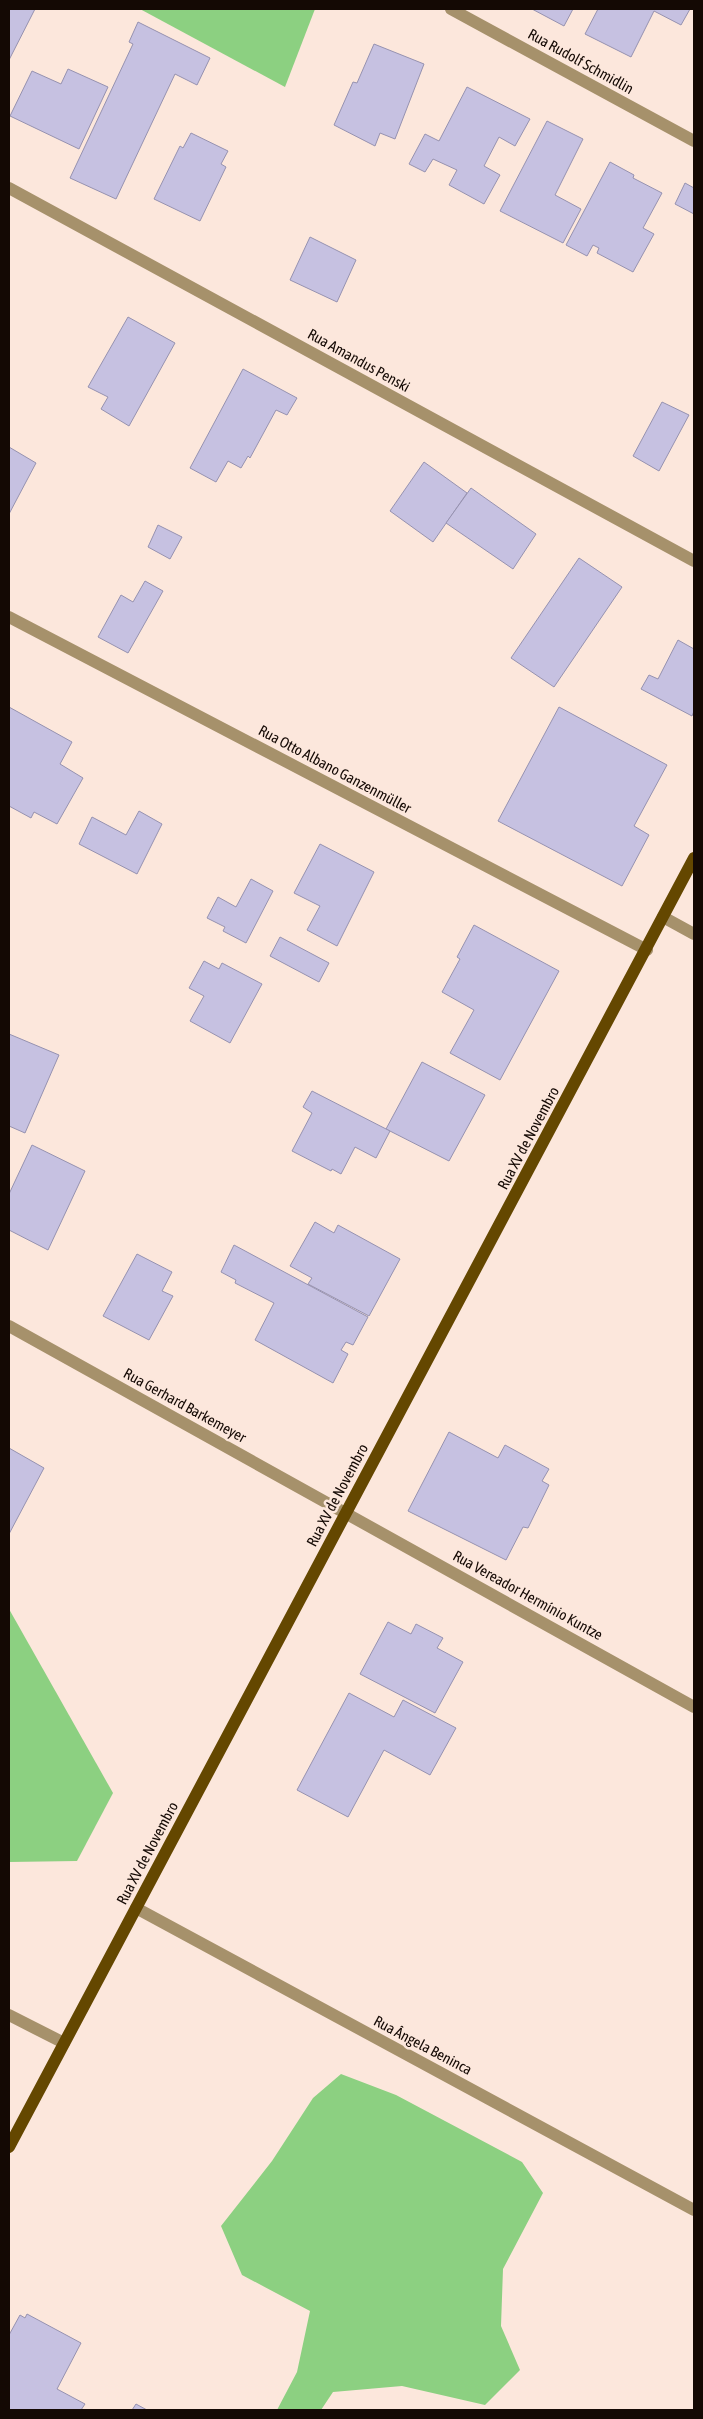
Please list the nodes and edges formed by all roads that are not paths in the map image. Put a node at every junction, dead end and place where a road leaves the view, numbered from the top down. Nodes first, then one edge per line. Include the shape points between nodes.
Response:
1 (452, 9) edge
2 (694, 141) edge
3 (9, 188) edge
4 (694, 561) edge
5 (9, 617) edge
6 (694, 858) edge
7 (663, 917) junction
8 (694, 934) edge
9 (647, 950) junction
10 (9, 1326) edge
11 (346, 1512) junction
12 (694, 1707) edge
13 (136, 1908) junction
14 (9, 2015) edge
15 (64, 2043) junction
16 (9, 2147) edge
17 (694, 2210) edge

1 - 2 street, Rua Rudolf Schmidlin
3 - 4 street, Rua Amandus Penski
5 - 9 street, Rua Otto Albano Ganzenmüller
6 - 7 main road, Rua XV de Novembro
7 - 8 street
7 - 9 main road, Rua XV de Novembro
9 - 11 main road, Rua XV de Novembro
10 - 11 street, Rua Gerhard Barkemeyer
11 - 12 street, Rua Vereador Hermínio Kuntze
11 - 13 main road, Rua XV de Novembro
13 - 15 main road, Rua XV de Novembro
13 - 17 street, Rua Ângela Beninca
14 - 15 street
15 - 16 main road, Rua XV de Novembro

